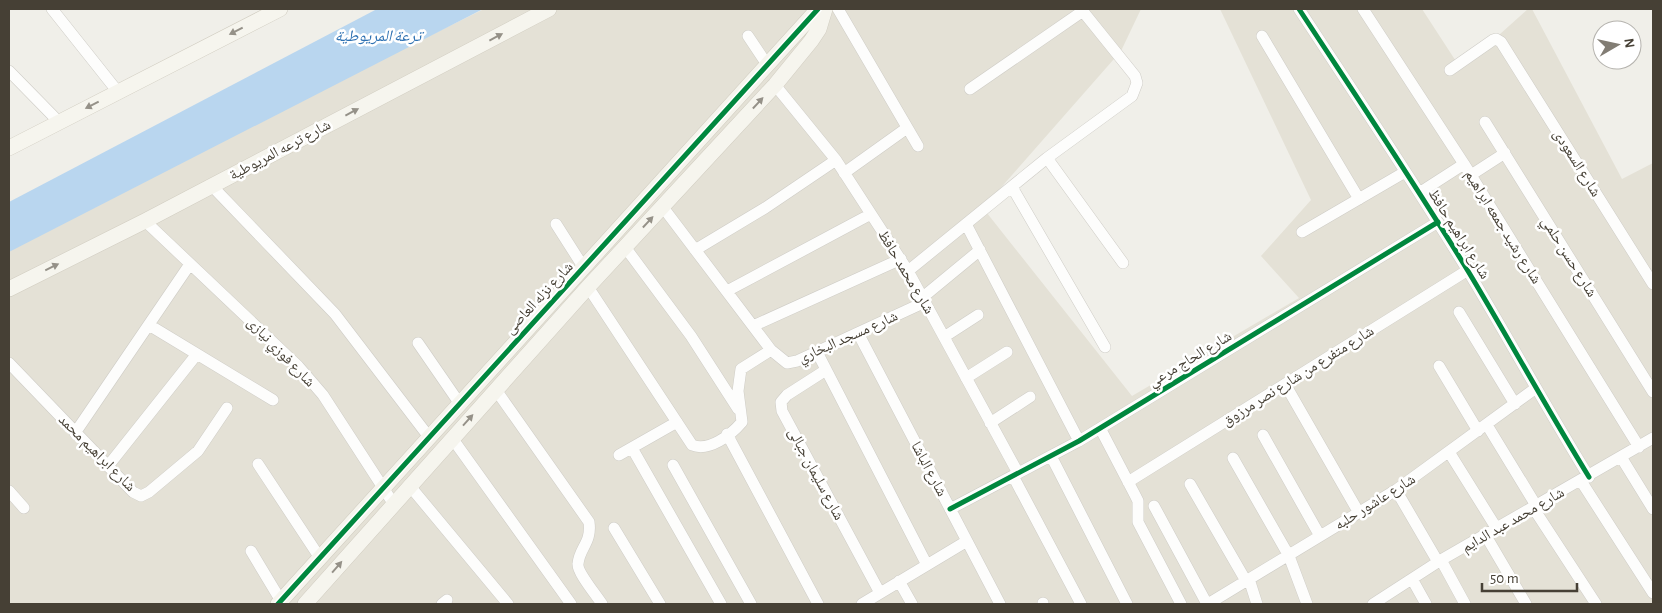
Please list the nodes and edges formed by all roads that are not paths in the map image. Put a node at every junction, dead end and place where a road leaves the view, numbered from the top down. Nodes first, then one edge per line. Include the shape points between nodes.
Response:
1 (52, 9) edge
2 (280, 9) edge
3 (549, 9) edge
4 (818, 9) edge
5 (825, 9) edge
6 (838, 9) edge
7 (1300, 9) edge
8 (1363, 9) edge
9 (1082, 10) edge
10 (748, 36) dead end
11 (1262, 36) dead end
12 (768, 66) junction
13 (9, 70) edge
14 (1450, 70) dead end
15 (774, 85) junction
16 (970, 89) dead end
17 (118, 92) junction
18 (717, 121) junction
19 (59, 122) junction
20 (1485, 122) dead end
21 (907, 128) junction
22 (729, 134) junction
23 (918, 146) dead end
24 (9, 148) edge
25 (1505, 153) junction
26 (1047, 158) junction
27 (836, 160) junction
28 (1464, 164) junction
29 (1405, 172) junction
30 (844, 173) junction
31 (1471, 175) junction
32 (212, 186) junction
33 (1012, 187) junction
34 (1419, 193) junction
35 (1359, 199) junction
36 (662, 206) junction
37 (871, 214) junction
38 (145, 221) junction
39 (1438, 222) junction
40 (556, 224) dead end
41 (966, 224) junction
42 (1302, 232) dead end
43 (625, 247) junction
44 (695, 250) junction
45 (980, 250) junction
46 (900, 259) junction
47 (589, 263) junction
48 (190, 264) junction
49 (1123, 264) dead end
50 (604, 269) junction
51 (1468, 270) junction
52 (908, 271) junction
53 (1653, 284) edge
54 (588, 287) junction
55 (9, 289) edge
56 (726, 291) junction
57 (924, 300) junction
58 (1459, 312) dead end
59 (978, 315) dead end
60 (149, 325) junction
61 (753, 326) junction
62 (858, 333) junction
63 (944, 337) junction
64 (418, 343) dead end
65 (1105, 347) dead end
66 (771, 350) junction
67 (817, 352) junction
68 (1007, 352) dead end
69 (197, 354) junction
70 (9, 363) edge
71 (1438, 366) dead end
72 (826, 370) junction
73 (966, 378) junction
74 (1284, 384) junction
75 (1536, 388) junction
76 (496, 390) junction
77 (1653, 392) edge
78 (1030, 397) dead end
79 (273, 400) dead end
80 (460, 404) junction
81 (1515, 404) junction
82 (227, 408) dead end
83 (741, 413) junction
84 (677, 422) junction
85 (990, 423) junction
86 (1100, 428) junction
87 (1483, 428) junction
88 (75, 433) junction
89 (727, 434) junction
90 (1262, 435) dead end
91 (429, 437) junction
92 (452, 438) junction
93 (1653, 438) edge
94 (1079, 441) junction
95 (1639, 446) junction
96 (632, 448) junction
97 (1449, 452) junction
98 (618, 456) dead end
99 (1051, 456) junction
100 (1622, 457) junction
101 (1233, 458) dead end
102 (258, 464) dead end
103 (673, 465) dead end
104 (108, 466) junction
105 (1015, 475) junction
106 (1585, 479) junction
107 (1128, 482) junction
108 (1190, 484) dead end
109 (409, 485) junction
110 (384, 487) junction
111 (1396, 490) junction
112 (9, 491) edge
113 (393, 503) junction
114 (1154, 506) dead end
115 (24, 508) dead end
116 (1536, 508) junction
117 (950, 509) junction
118 (1653, 509) edge
119 (1359, 512) junction
120 (614, 528) dead end
121 (1497, 529) junction
122 (1320, 536) junction
123 (1486, 536) junction
124 (967, 541) junction
125 (251, 551) dead end
126 (1289, 556) junction
127 (320, 558) junction
128 (1440, 561) junction
129 (927, 565) junction
130 (1412, 579) junction
131 (1247, 580) junction
132 (899, 582) junction
133 (880, 593) junction
134 (1653, 593) edge
135 (1391, 600) edge
136 (279, 603) edge
137 (305, 604) edge
138 (508, 604) edge
139 (571, 604) edge
140 (602, 604) edge
141 (660, 604) edge
142 (722, 604) edge
143 (751, 604) edge
144 (818, 604) edge
145 (862, 604) edge
146 (912, 604) edge
147 (1000, 604) edge
148 (1081, 604) edge
149 (1127, 604) edge
150 (1180, 604) edge
151 (1208, 604) edge
152 (1257, 604) edge
153 (1307, 604) edge
154 (1373, 604) edge
155 (1426, 604) edge
156 (1465, 604) edge
157 (1526, 604) edge
158 (1596, 604) edge

1 - 17 street
2 -> 17 street
32 -> 3 street, شارع ترعه المريوطية
4 - 12 street, شارع نزله العاصى
5 - 15 street, شارع نزله العاصى via 819,29 811,41
6 - 21 street
7 - 29 street, شارع ابراهيم حافظ
8 - 28 street, شارع رشيد جمعه ابراهيم
9 - 16 street
9 - 26 street via 1135,76 1137,83 1132,96
10 - 12 street
11 - 35 street
12 - 18 street, شارع نزله العاصى
13 - 19 street
14 - 53 street, شارع السعودى via 1493,40 1501,42
22 -> 15 street, شارع نزله العاصى
15 - 27 street, شارع محمد حافظ
17 -> 19 street
18 - 22 street
18 - 47 street, شارع نزله العاصى
19 - 24 street
20 - 25 street, شارع حسن حلمي
21 - 23 street
21 - 30 street
22 - 36 street, شارع نزله العاصى
25 - 31 street
25 - 77 street, شارع حسن حلمي
26 - 33 street
26 - 49 street
27 - 30 street, شارع محمد حافظ
27 - 44 street
28 - 31 street, شارع رشيد جمعه ابراهيم
28 - 34 street
29 - 34 street, شارع ابراهيم حافظ
29 - 35 street
30 - 37 street, شارع محمد حافظ
31 - 95 street, شارع رشيد جمعه ابراهيم
32 - 38 street, شارع ترعه المريوطية
32 - 91 street via 334,314
33 - 41 street
33 - 65 street
34 - 39 street, شارع ابراهيم حافظ
35 - 42 street
43 -> 36 street, شارع نزله العاصى
36 - 44 street
37 - 46 street, شارع محمد حافظ
37 - 56 street
38 - 48 street, شارع فوزي نيازى
55 -> 38 street, شارع ترعه المريوطية
39 - 51 street, شارع ابراهيم حافظ
39 - 86 street, شارع الحاج مرعي
40 - 47 street
41 - 45 street
41 - 52 street
43 - 50 street, شارع نزله العاصى
43 - 83 street via 691,336
44 - 56 street
45 - 57 street, شارع مسجد البخاري
45 - 94 street
46 - 52 street, شارع محمد حافظ
46 - 61 street
47 - 50 street
47 - 80 street, شارع نزله العاصى
48 - 60 street
48 - 110 street, شارع فوزي نيازى via 298,366 323,395
50 - 54 street, شارع نزله العاصى
51 - 74 street, شارع متفرع من شارع نصر مرزوق
51 - 75 street, شارع ابراهيم حافظ
52 - 57 street, شارع محمد حافظ
54 - 76 street, شارع نزله العاصى
54 - 84 street
56 - 61 street
57 - 62 street, شارع مسجد البخاري
57 - 63 street, شارع محمد حافظ
58 - 81 street
59 - 63 street
60 - 69 street
60 - 88 street
61 - 66 street
62 - 67 street, شارع مسجد البخاري
62 - 117 street, شارع الباشا
63 - 73 street, شارع محمد حافظ
64 - 80 street
66 - 67 street, شارع مسجد البخاري via 787,363
66 - 83 street via 741,369 738,391
67 - 72 street
68 - 73 street
69 - 79 street
69 - 104 street
70 - 88 street, شارع ابراهيم محمد
71 - 87 street
72 - 129 street
72 - 133 street, شارع سليمان جبالى via 787,396 781,402 782,411
73 - 85 street, شارع محمد حافظ
74 - 107 street, شارع متفرع من شارع نصر مرزوق
74 - 119 street
75 - 81 street, شارع عاشور حلبه
75 - 106 street, شارع ابراهيم حافظ
92 -> 76 street, شارع نزله العاصى
76 - 140 street via 589,522 590,532 578,564
78 - 85 street
80 - 91 street, شارع نزله العاصى
81 - 87 street, شارع عاشور حلبه
82 - 104 street, شارع ابراهيم محمد via 198,451 141,496
83 - 89 street via 742,422
84 - 89 street via 692,446 700,448 709,447
84 - 96 street
85 - 105 street, شارع محمد حافظ
86 - 94 street, شارع الحاج مرعي
86 - 107 street
87 - 97 street, شارع عاشور حلبه
87 - 116 street
88 - 104 street, شارع ابراهيم محمد
89 - 144 street
90 - 122 street
91 - 110 street, شارع نزله العاصى
92 - 109 street, شارع نزله العاصى
92 - 139 street
93 - 95 street, شارع محمد عبد الدايم
94 - 99 street, شارع الحاج مرعي
95 - 100 street, شارع محمد عبد الدايم
96 - 98 street
96 - 142 street
97 - 111 street, شارع عاشور حلبه
97 - 121 street
99 - 105 street, شارع الحاج مرعي
99 - 149 street
100 - 106 street, شارع محمد عبد الدايم
100 - 118 street
101 - 126 street
102 - 127 street
103 - 143 street
105 - 117 street, شارع الحاج مرعي
105 - 148 street, شارع محمد حافظ
106 - 116 street, شارع محمد عبد الدايم
106 - 134 street, شارع ابراهيم حافظ
107 - 150 street via 1138,501 1138,522
108 - 131 street
109 - 113 street, شارع نزله العاصى
109 - 138 street
110 - 113 street, شارع فوزي نيازى
110 - 127 street, شارع نزله العاصى
111 - 119 street, شارع عاشور حلبه
111 - 128 street
112 - 115 street
137 -> 113 street, شارع نزله العاصى
114 - 151 street
116 - 121 street, شارع محمد عبد الدايم
116 - 158 street
117 - 124 street, شارع الباشا
119 - 122 street, شارع عاشور حلبه
120 - 141 street
121 - 123 street, شارع محمد عبد الدايم
122 - 126 street, شارع عاشور حلبه
123 - 128 street, شارع محمد عبد الدايم
123 - 157 street
124 - 129 street
124 - 147 street, شارع الباشا
125 - 136 street
126 - 131 street, شارع عاشور حلبه
126 - 153 street
127 - 136 street, شارع نزله العاصى
128 - 130 street, شارع محمد عبد الدايم
128 - 156 street
129 - 132 street
130 - 135 street, شارع محمد عبد الدايم
130 - 155 street
131 - 151 street, شارع عاشور حلبه
131 - 152 street
132 - 133 street
132 - 146 street
133 - 145 street
135 - 154 street, شارع محمد عبد الدايم

